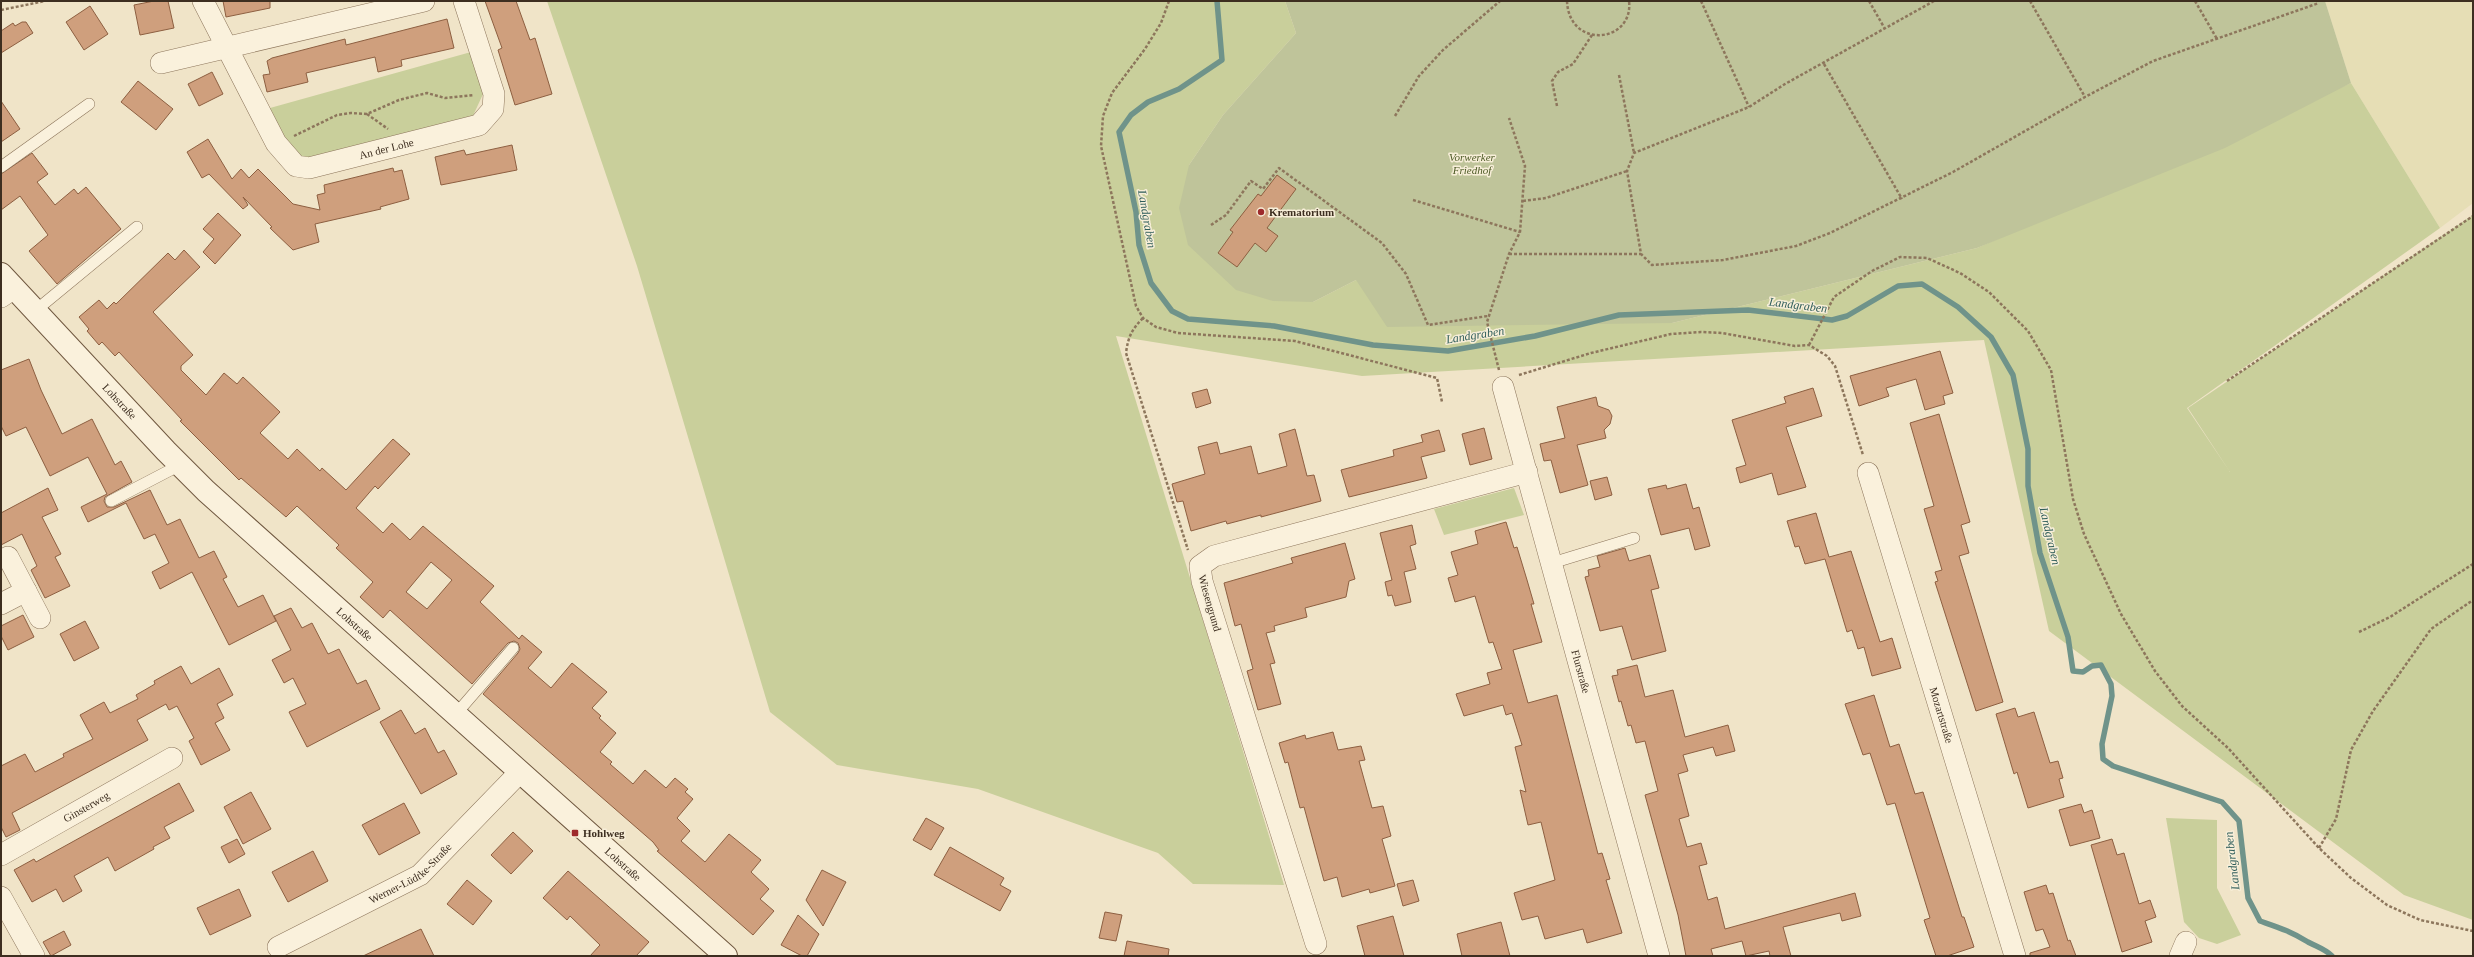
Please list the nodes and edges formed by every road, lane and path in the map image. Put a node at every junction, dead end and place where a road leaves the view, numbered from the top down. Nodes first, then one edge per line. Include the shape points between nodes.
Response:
1 (45, 1) edge
2 (203, 1) edge
3 (424, 1) edge
4 (464, 1) edge
5 (1170, 1) edge
6 (1500, 1) edge
7 (1567, 1) edge
8 (1629, 1) edge
9 (1701, 1) edge
10 (1870, 1) edge
11 (1934, 1) edge
12 (2030, 1) edge
13 (2196, 1) edge
14 (2319, 3) dead end
15 (1, 10) edge
16 (1885, 29) junction
17 (1592, 35) junction
18 (2217, 39) junction
19 (229, 48) junction
20 (161, 63) dead end
21 (1824, 64) junction
22 (1619, 75) dead end
23 (494, 94) junction
24 (2085, 97) junction
25 (89, 104) dead end
26 (1557, 106) dead end
27 (1749, 107) junction
28 (1395, 116) dead end
29 (1509, 118) dead end
30 (276, 144) junction
31 (1634, 153) junction
32 (1, 167) edge
33 (1627, 171) junction
34 (1902, 199) junction
35 (1413, 200) dead end
36 (1523, 201) junction
37 (2473, 216) edge
38 (1211, 225) dead end
39 (138, 227) dead end
40 (1520, 232) junction
41 (1509, 254) junction
42 (1641, 254) junction
43 (5, 286) edge
44 (35, 311) junction
45 (1488, 316) junction
46 (1143, 318) junction
47 (1809, 345) junction
48 (1497, 363) dead end
49 (1510, 381) joint
50 (2227, 382) dead end
51 (1442, 402) dead end
52 (180, 465) junction
53 (1528, 472) junction
54 (1868, 473) joint
55 (111, 501) dead end
56 (1634, 538) dead end
57 (8, 557) dead end
58 (1552, 562) junction
59 (2473, 564) edge
60 (1200, 566) junction
61 (26, 591) junction
62 (2473, 600) edge
63 (1, 604) edge
64 (40, 618) dead end
65 (2359, 632) dead end
66 (513, 648) dead end
67 (456, 714) junction
68 (172, 758) dead end
69 (520, 772) junction
70 (2319, 848) junction
71 (1, 855) edge
72 (1, 897) edge
73 (2473, 931) edge
74 (1316, 944) dead end
75 (278, 947) dead end
76 (34, 956) edge
77 (726, 956) edge
78 (1658, 956) edge
79 (2015, 956) edge

1 - 15 path
2 - 19 street, An der Lohe
3 - 19 street
4 - 23 street
5 - 46 path via 1146,49 1112,93 1103,116 1102,153 1136,306
6 - 28 path via 1438,55 1420,76
7 - 17 path via 1571,21 1578,29
8 - 17 path via 1624,23 1617,30 1607,35
9 - 27 path
10 - 16 path
11 - 16 path
12 - 24 path
13 - 18 path
14 - 18 path
16 - 21 path
17 - 26 path via 1573,64 1558,72 1552,81
18 - 24 path via 2153,61
19 - 20 street
19 - 30 street, An der Lohe
21 - 27 path
21 - 34 path
22 - 31 path
23 - 30 path via 445,98 427,93 399,100 367,114 337,115
23 - 30 street, An der Lohe via 493,109 479,125 309,168 296,166
24 - 34 path
25 - 32 lane
27 - 31 path
29 - 36 path via 1525,166
31 - 33 path
33 - 36 path via 1546,198
33 - 42 path
34 - 42 path via 1796,246 1723,260 1652,265
35 - 40 path
36 - 40 path
37 - 50 path
38 - 45 path via 1226,215 1251,181 1263,189 1279,168 1382,243 1406,274 1428,325
39 - 44 lane
40 - 41 path
41 - 42 path
41 - 45 path
43 - 44 main road, Lohstraße
44 - 52 main road, Lohstraße
45 - 48 path via 1487,322
46 - 51 path via 1156,327 1178,332 1295,341 1437,378
46 - 60 path via 1132,328 1126,353 1190,558
47 - 49 path via 1794,346 1722,333 1671,334 1590,353
47 - 54 path via 1827,356 1835,366
47 - 70 path via 1834,297 1872,271 1900,257 1927,258 1989,292 2028,331 2051,370 2073,499 2084,534 2120,614 2155,671 2182,706 2228,748
49 - 53 street, Flurstraße
52 - 55 lane
52 - 67 main road, Lohstraße
53 - 58 street, Flurstraße
53 - 60 street, Wiesengrund via 1214,556
54 - 79 street, Mozartstraße
56 - 58 lane
57 - 61 street
58 - 78 street, Flurstraße
59 - 65 path via 2390,617
60 - 74 street, Wiesengrund via 1202,581
61 - 63 street
61 - 64 street
62 - 70 path via 2430,629 2373,711 2351,750 2336,819
66 - 67 lane
67 - 69 main road, Lohstraße
68 - 71 street, Ginsterweg
69 - 75 street, Werner-Lüdtke-Straße via 420,875
69 - 77 main road, Lohstraße
70 - 73 path via 2351,878 2387,905 2420,920
72 - 76 street

